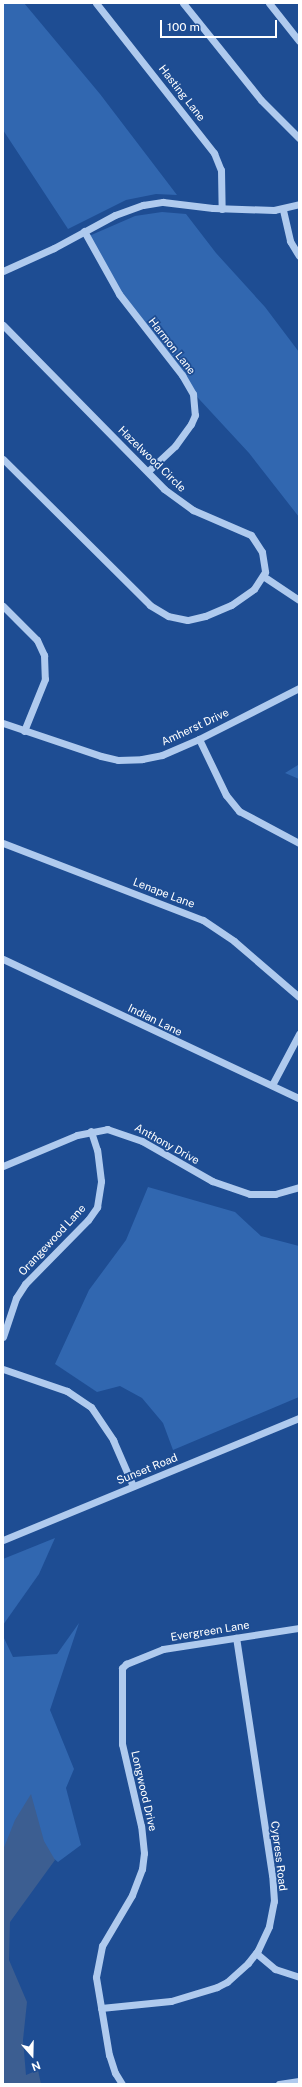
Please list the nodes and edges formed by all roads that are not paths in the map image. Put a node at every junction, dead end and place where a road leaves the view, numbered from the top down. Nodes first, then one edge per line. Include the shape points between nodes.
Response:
1 (96, 3) edge
2 (183, 3) edge
3 (268, 3) edge
4 (299, 41) edge
5 (299, 138) edge
6 (299, 204) edge
7 (222, 209) junction
8 (283, 210) junction
9 (84, 231) junction
10 (299, 256) edge
11 (4, 268) edge
12 (3, 325) edge
13 (3, 460) edge
14 (148, 471) junction
15 (263, 576) junction
16 (299, 600) edge
17 (3, 606) edge
18 (299, 688) edge
19 (3, 723) edge
20 (24, 731) junction
21 (199, 739) junction
22 (3, 843) edge
23 (299, 843) edge
24 (3, 959) edge
25 (299, 997) edge
26 (299, 1034) edge
27 (272, 1086) junction
28 (299, 1098) edge
29 (91, 1131) junction
30 (3, 1166) edge
31 (299, 1187) edge
32 (3, 1337) edge
33 (3, 1369) edge
34 (299, 1418) edge
35 (133, 1486) junction
36 (3, 1540) edge
37 (299, 1628) edge
38 (236, 1638) junction
39 (126, 1664) joint
40 (256, 1952) junction
41 (299, 1977) edge
42 (101, 2008) junction
43 (120, 2081) edge
44 (299, 2081) edge
45 (279, 2084) edge

1 - 7 street, Hasting Lane via 214,153 221,170
2 - 5 street via 261,100
3 - 4 street
6 - 8 street
7 - 8 street
7 - 9 street via 163,202 151,203 125,211
8 - 10 street via 290,240
9 - 11 street via 54,248
9 - 14 street, Harmon Lane via 119,294 182,375 193,394 195,415 191,424 175,446
12 - 14 street, Hazelwood Circle
13 - 15 street via 142,597 168,616 187,620 205,616 247,595
14 - 15 street, Hazelwood Circle via 164,489 183,504 251,535 262,552
15 - 16 street
17 - 20 street via 37,640 44,655 45,679
18 - 21 street, Amherst Drive
19 - 20 street, Amherst Drive
20 - 21 street, Amherst Drive via 95,755 124,760 156,756
21 - 23 street via 226,795 239,811
22 - 25 street, Lenape Lane via 203,920 234,940
24 - 27 street, Indian Lane
26 - 27 street
27 - 28 street, Indian Lane
29 - 30 street, Anthony Drive
29 - 31 street, Anthony Drive via 107,1129 121,1132 142,1141 212,1181 250,1194 275,1194
29 - 32 street, Orangewood Lane via 97,1150 101,1182 97,1207 88,1220 25,1284 16,1298
33 - 35 street via 67,1392 91,1407 113,1440
34 - 35 street, Sunset Road
35 - 36 street, Sunset Road
37 - 38 street, Evergreen Lane
38 - 39 street, Evergreen Lane via 163,1649
38 - 40 street, Cypress Road via 273,1883 271,1918
39 - 42 street, Longwood Drive via 122,1668 122,1736 141,1826 144,1853 136,1884 110,1928 98,1959 96,1982
40 - 41 street via 275,1969
40 - 42 street, Cypress Road via 227,1982 194,1995 160,2002
42 - 43 street, Longwood Drive via 109,2055
44 - 45 street

